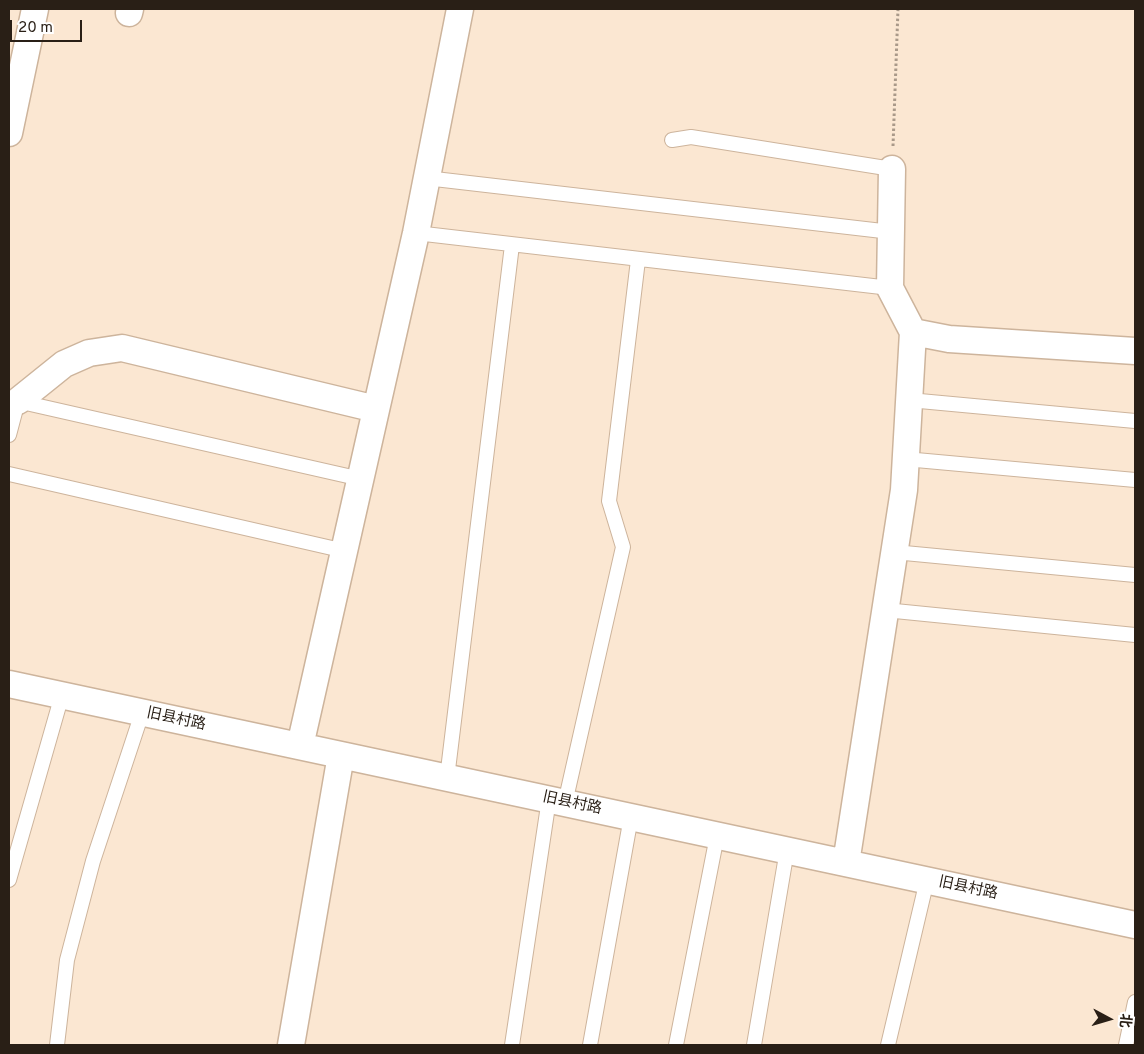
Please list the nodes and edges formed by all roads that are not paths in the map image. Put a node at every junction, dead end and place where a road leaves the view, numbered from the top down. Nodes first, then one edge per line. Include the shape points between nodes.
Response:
1 (35, 9) edge
2 (460, 9) edge
3 (9, 132) edge
4 (672, 140) dead end
5 (892, 169) joint
6 (426, 178) junction
7 (891, 232) junction
8 (416, 233) junction
9 (512, 245) junction
10 (638, 260) junction
11 (890, 288) junction
12 (913, 332) junction
13 (1135, 351) edge
14 (13, 400) edge
15 (909, 400) junction
16 (376, 409) junction
17 (1135, 421) edge
18 (9, 435) edge
19 (905, 459) junction
20 (9, 474) edge
21 (361, 479) junction
22 (1135, 480) edge
23 (345, 551) junction
24 (894, 552) junction
25 (1135, 575) edge
26 (885, 610) junction
27 (1135, 635) edge
28 (9, 684) edge
29 (62, 695) junction
30 (142, 713) junction
31 (300, 746) junction
32 (341, 755) junction
33 (447, 778) junction
34 (557, 801) junction
35 (631, 817) junction
36 (717, 836) junction
37 (787, 850) junction
38 (846, 863) junction
39 (9, 880) edge
40 (927, 880) junction
41 (1135, 925) edge
42 (1135, 1002) edge
43 (57, 1045) edge
44 (291, 1045) edge
45 (512, 1045) edge
46 (590, 1045) edge
47 (676, 1045) edge
48 (754, 1045) edge
49 (888, 1045) edge
50 (1126, 1045) edge

1 - 3 street
2 - 6 street
4 - 5 lane via 691,136
5 - 7 street
6 - 7 lane
6 - 8 street
7 - 11 street
8 - 9 lane
8 - 16 street
9 - 10 lane
9 - 33 lane
10 - 11 lane
10 - 34 lane via 609,501 623,547
11 - 12 street
12 - 13 street via 949,339
12 - 15 street
14 - 16 street via 64,364 89,353 122,348
14 - 18 lane
14 - 21 lane
15 - 17 lane
15 - 19 street
16 - 21 street
19 - 22 lane
19 - 24 street via 904,490
20 - 23 lane
21 - 23 street
23 - 31 street
24 - 25 lane
24 - 26 street
26 - 27 lane
26 - 38 street
28 - 29 street, 旧县村路
29 - 30 street, 旧县村路
29 - 39 lane
30 - 31 street, 旧县村路
30 - 43 lane via 93,861 67,960
31 - 32 street, 旧县村路
32 - 33 street, 旧县村路
32 - 44 street
33 - 34 street, 旧县村路
34 - 35 street, 旧县村路
34 - 45 lane
35 - 36 street, 旧县村路
35 - 46 lane
36 - 37 street, 旧县村路
36 - 47 lane
37 - 38 street, 旧县村路
37 - 48 lane
38 - 40 street, 旧县村路
40 - 41 street, 旧县村路
40 - 49 lane
42 - 50 lane

